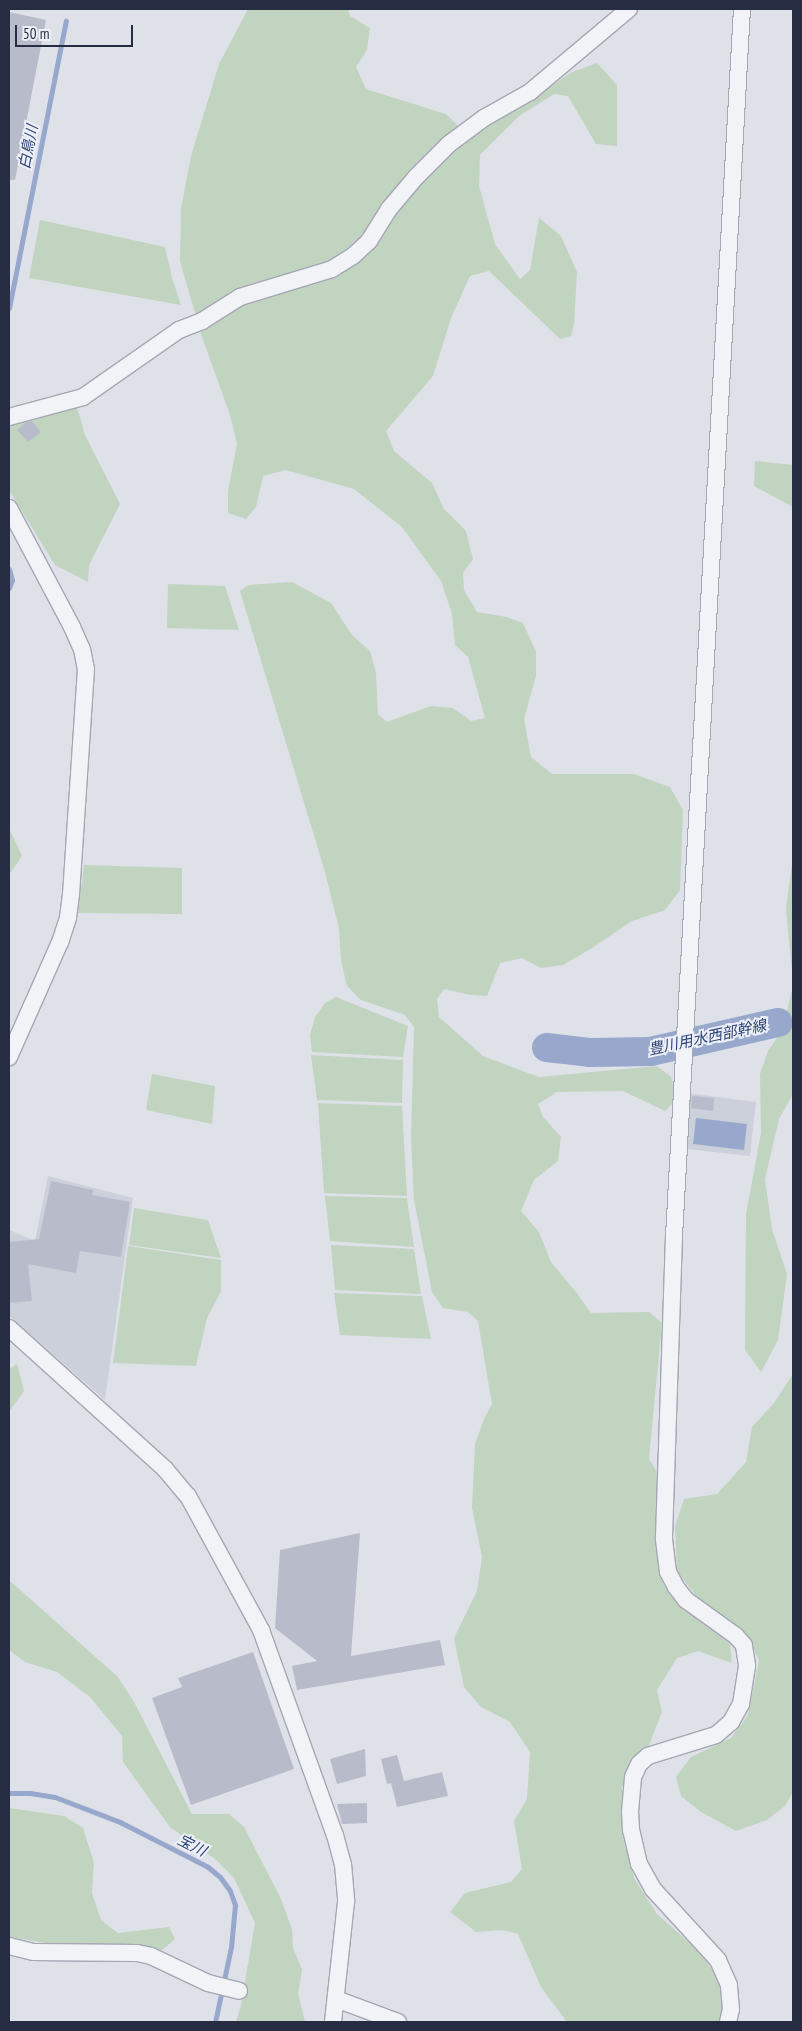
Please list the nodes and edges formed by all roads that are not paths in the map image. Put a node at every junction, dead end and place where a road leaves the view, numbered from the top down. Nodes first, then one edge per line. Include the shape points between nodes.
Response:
1 (630, 9) edge
2 (742, 9) edge
3 (9, 416) edge
4 (9, 508) edge
5 (9, 1057) edge
6 (9, 1328) edge
7 (9, 1946) edge
8 (239, 1991) dead end
9 (336, 1999) junction
10 (333, 2022) edge
11 (398, 2022) edge
12 (728, 2022) edge

1 - 3 street via 530,92 484,118 449,144 416,177 389,209 369,241 353,256 332,269 240,297 202,321 179,330 83,397
2 - 12 street via 671,1305 664,1553 668,1572 676,1587 686,1600 736,1636 744,1645 747,1665 741,1704 731,1722 716,1735 648,1756 639,1764 633,1777 630,1812 639,1864 653,1889 718,1960 729,1985 731,2008
4 - 5 street via 72,627 82,649 86,669 68,918
6 - 9 street via 165,1469 188,1496 261,1630 343,1864 346,1902
7 - 8 street via 33,1952 137,1953 151,1956 208,1983
9 - 10 street
9 - 11 street

